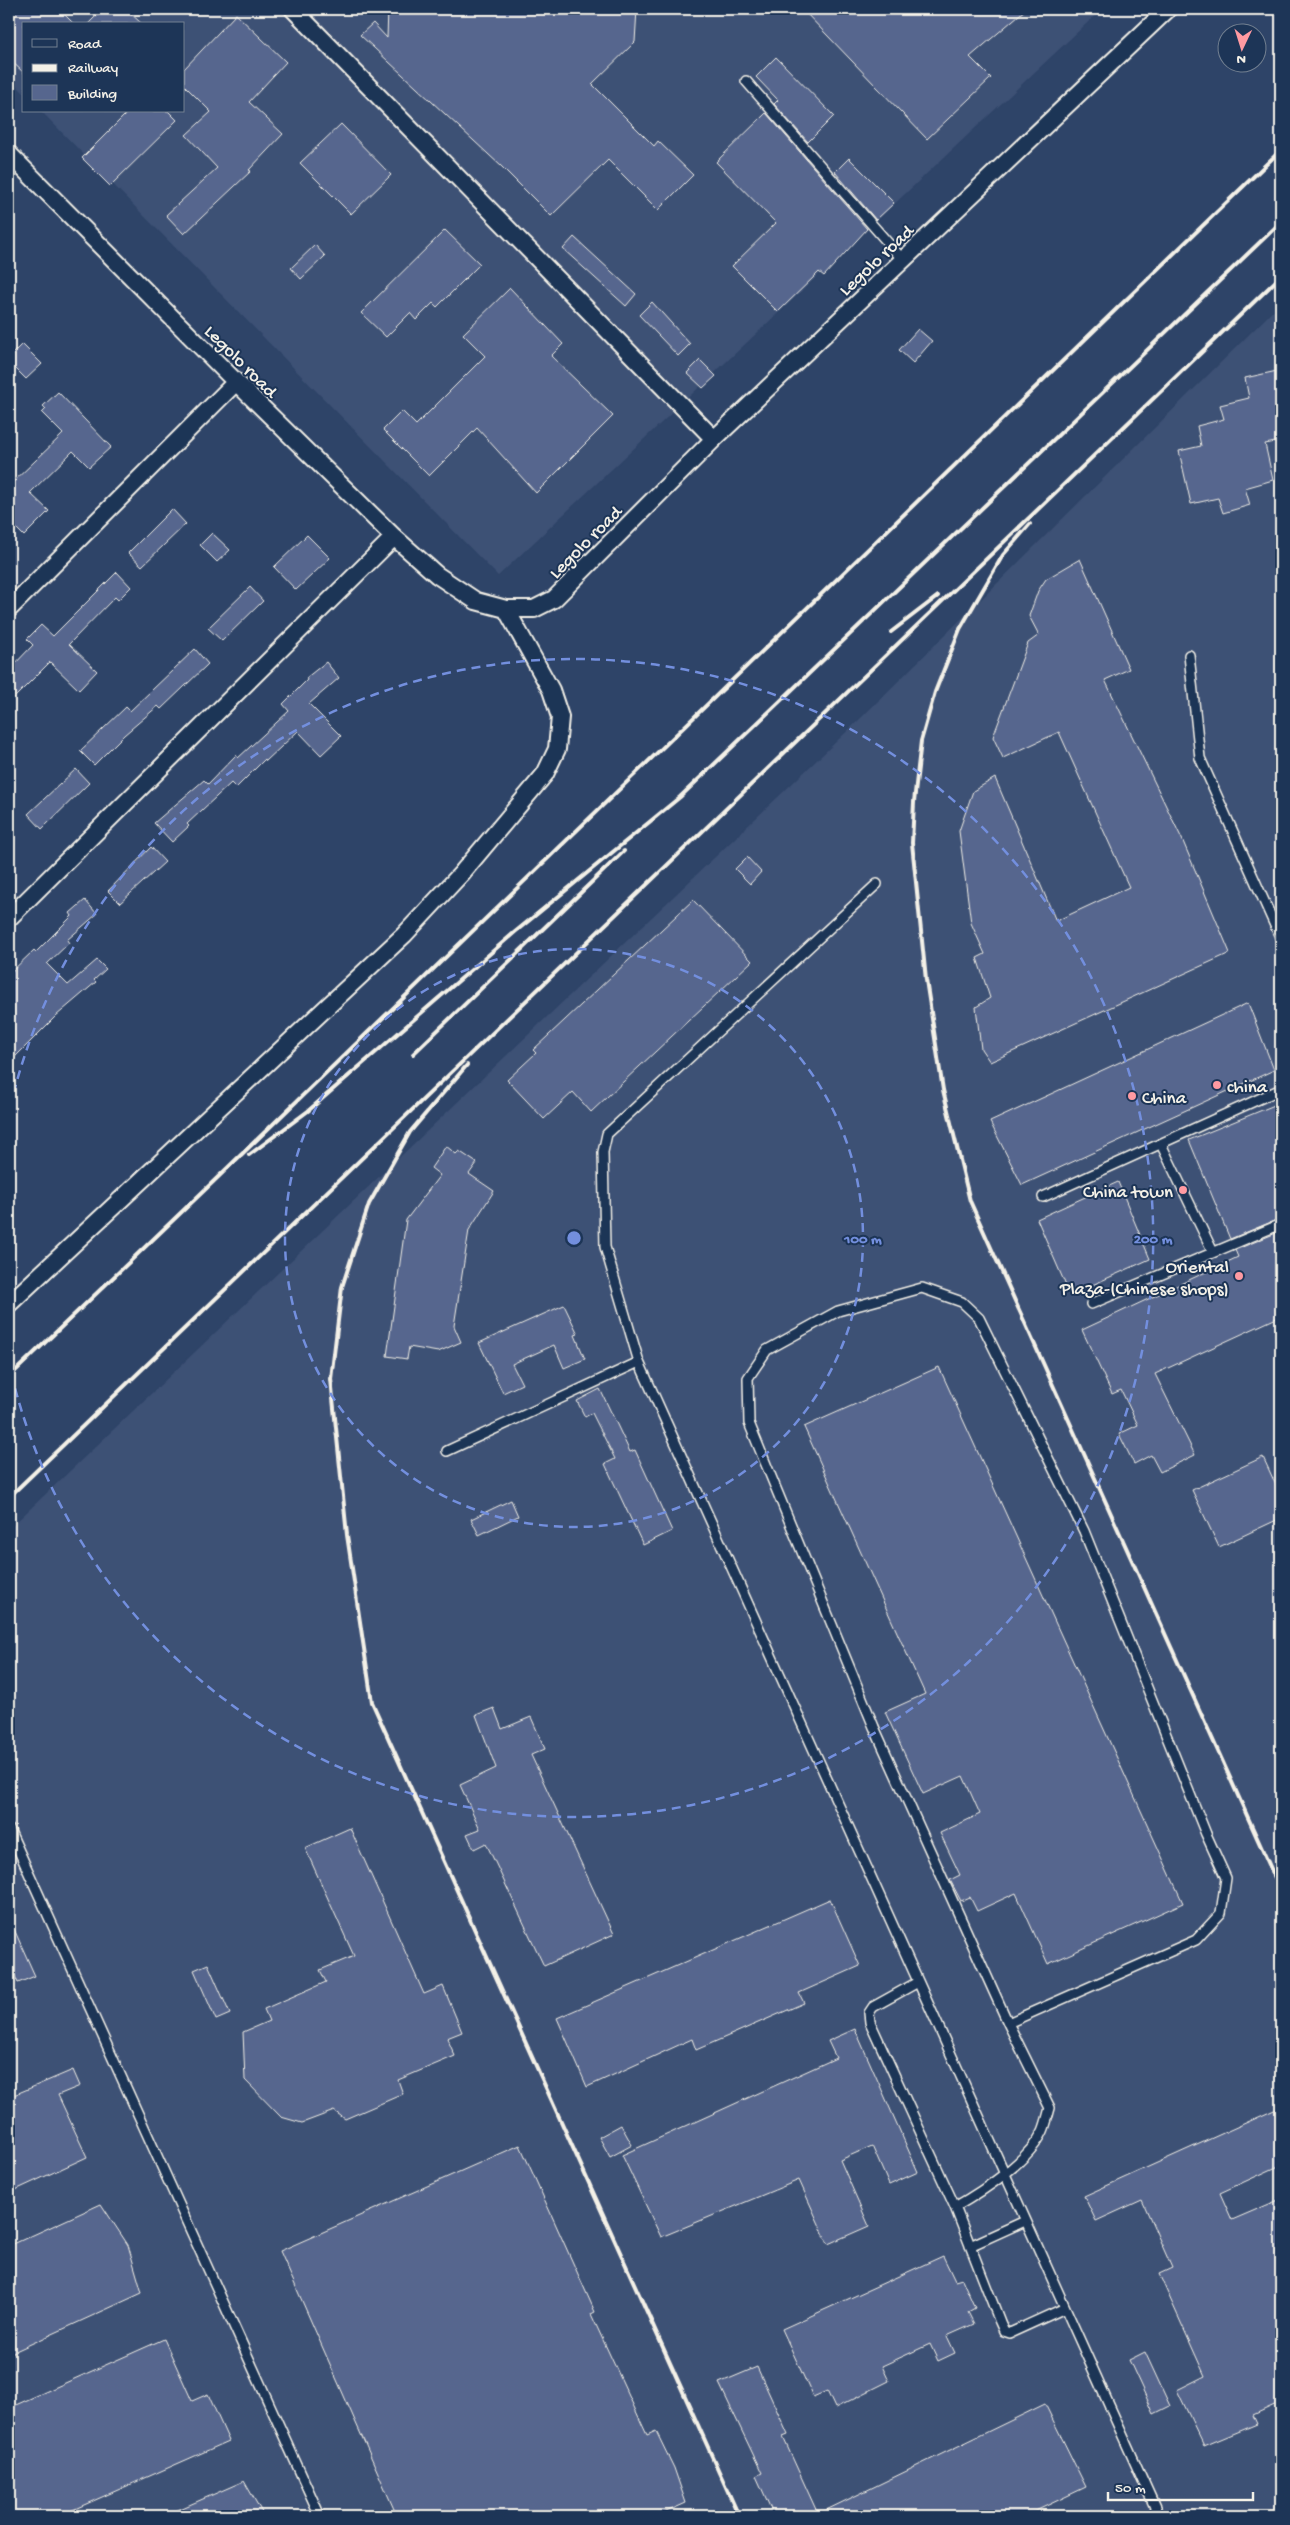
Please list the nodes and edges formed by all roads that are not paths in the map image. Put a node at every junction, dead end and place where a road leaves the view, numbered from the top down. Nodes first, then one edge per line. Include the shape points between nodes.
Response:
1 (293, 9) edge
2 (1168, 9) edge
3 (746, 81) dead end
4 (9, 154) edge
5 (903, 260) junction
6 (236, 382) junction
7 (714, 439) junction
8 (394, 538) junction
9 (9, 609) edge
10 (506, 609) junction
11 (1190, 655) dead end
12 (876, 884) dead end
13 (9, 918) edge
14 (1281, 939) edge
15 (1281, 1089) edge
16 (1161, 1144) junction
17 (1044, 1197) dead end
18 (1281, 1224) edge
19 (1214, 1252) junction
20 (9, 1304) edge
21 (1091, 1304) dead end
22 (639, 1362) junction
23 (447, 1451) dead end
24 (9, 1829) edge
25 (918, 1982) junction
26 (1008, 2023) junction
27 (1004, 2174) junction
28 (955, 2207) junction
29 (1025, 2221) junction
30 (970, 2246) junction
31 (1065, 2308) junction
32 (320, 2516) edge
33 (1159, 2516) edge

1 - 7 street
2 - 5 street, Legolo road
3 - 5 lane
4 - 6 street, Legolo road
5 - 7 street, Legolo road
6 - 8 street, Legolo road
6 - 9 street
7 - 10 street, Legolo road via 554,599 534,609
8 - 10 street, Legolo road via 437,576 476,601
8 - 13 street
10 - 20 street via 551,690 560,717 557,749 545,774 461,874 404,935
11 - 14 lane via 1200,758
12 - 22 lane via 607,1134 603,1152 605,1247
15 - 16 lane
16 - 17 lane
16 - 19 lane
18 - 19 lane
19 - 21 lane
22 - 23 lane
22 - 25 lane
24 - 32 lane
25 - 27 lane
25 - 28 lane via 872,2007 870,2022
26 - 26 lane via 1196,1940 1221,1913 1226,1878 1084,1531 979,1318 962,1302 922,1288 838,1311 767,1350 748,1378 749,1423 874,1727
26 - 27 lane via 1050,2108 1043,2131 1032,2149
27 - 28 lane
27 - 29 lane
28 - 30 lane
29 - 30 lane
29 - 31 lane
30 - 31 lane via 1004,2331 1010,2333
31 - 33 lane

